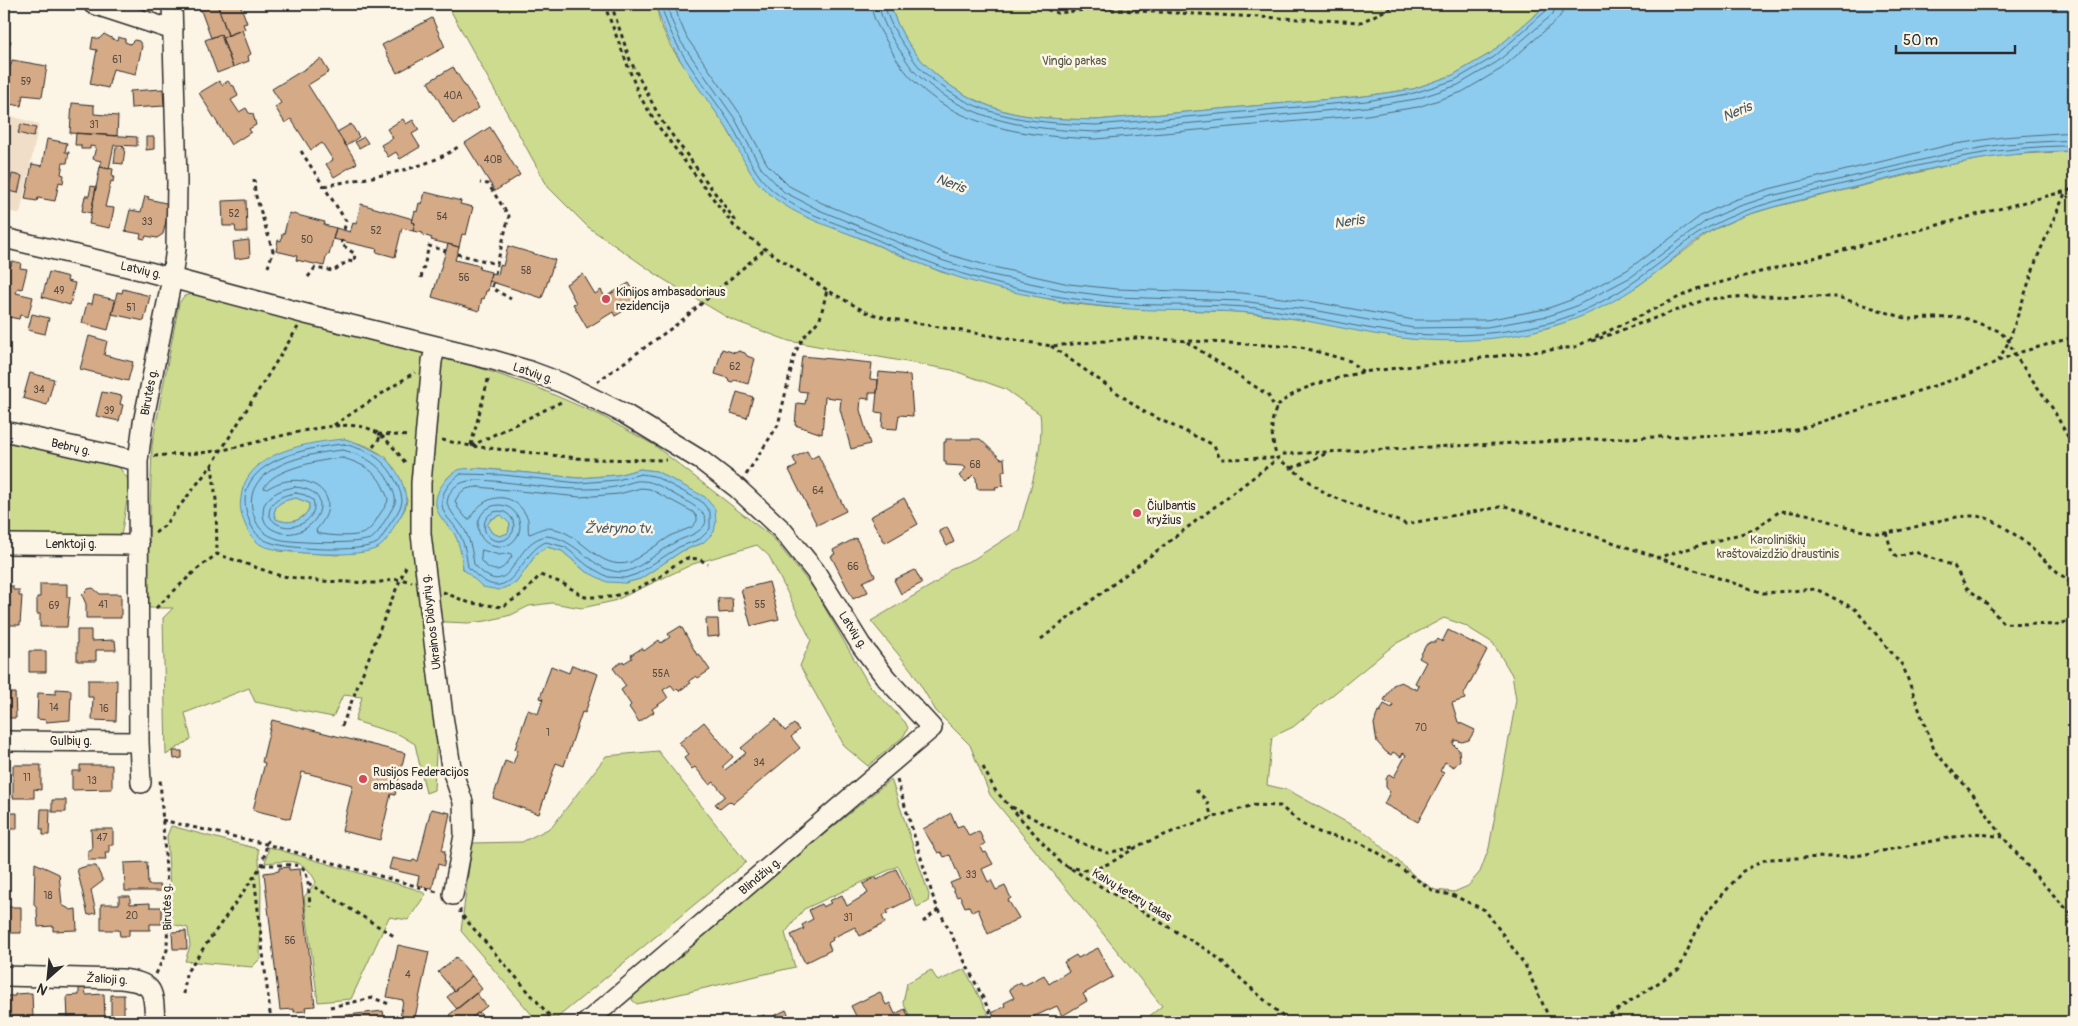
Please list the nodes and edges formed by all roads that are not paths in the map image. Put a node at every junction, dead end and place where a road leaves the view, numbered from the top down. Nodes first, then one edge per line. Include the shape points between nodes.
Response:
1 (93, 4) edge
2 (172, 4) edge
3 (173, 30) junction
4 (4, 238) edge
5 (172, 278) junction
6 (434, 354) junction
7 (4, 431) edge
8 (138, 461) junction
9 (4, 544) edge
10 (139, 545) junction
11 (932, 728) joint
12 (4, 741) edge
13 (139, 742) junction
14 (141, 782) dead end
15 (445, 894) road end
16 (4, 976) edge
17 (154, 1022) edge
18 (587, 1022) edge

1 - 3 street
2 - 3 street, Birutės g.
3 - 5 street, Birutės g. via 177,182
4 - 5 street, Latvių g.
5 - 6 street, Latvių g. via 306,314
5 - 8 street, Birutės g.
6 - 11 street, Latvių g. via 493,360 583,392 661,434 702,461 737,488 801,552 886,678
6 - 15 street, Ukrainos Didvyrių g. via 421,483 421,534 451,767 463,802 464,835
7 - 8 street, Bebrų g.
8 - 10 street, Birutės g.
9 - 10 street, Lenktoji g.
10 - 13 street, Birutės g.
11 - 18 street, Blindžių g.
12 - 13 street, Gulbių g.
13 - 14 street, Birutės g.
16 - 17 street, Žalioji g. via 137,981 148,986 153,996

